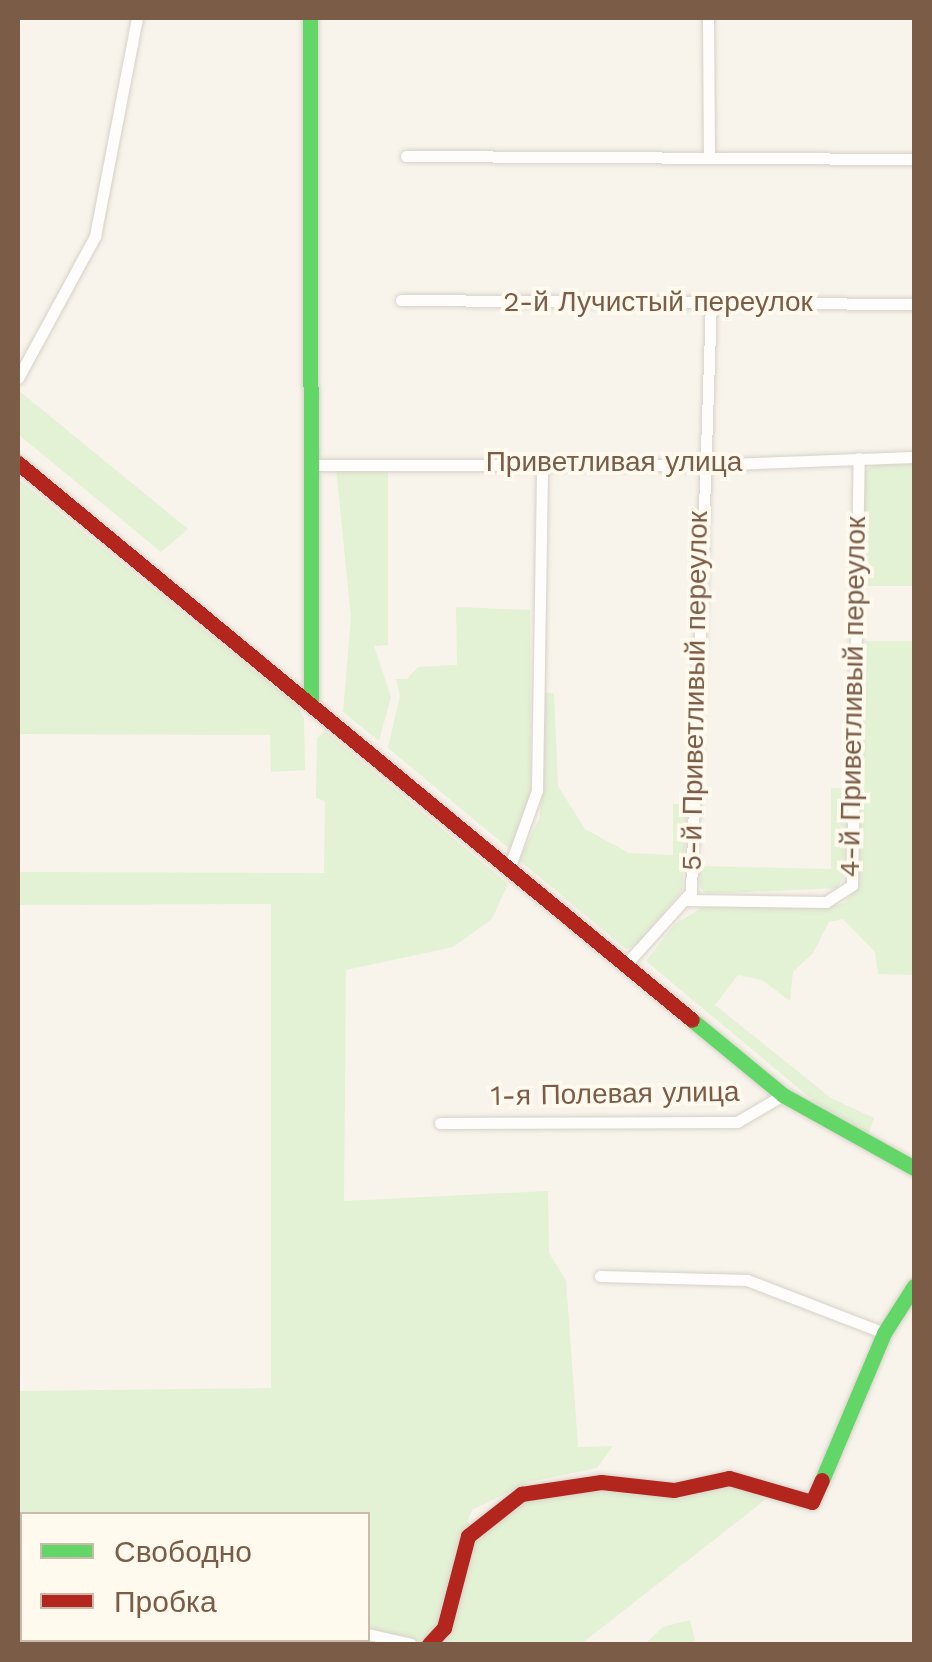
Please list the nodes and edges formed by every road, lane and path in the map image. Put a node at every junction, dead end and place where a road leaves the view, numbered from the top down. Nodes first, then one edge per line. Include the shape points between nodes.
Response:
1 (136, 18) edge
2 (310, 18) edge
3 (708, 18) edge
4 (406, 156) dead end
5 (710, 157) junction
6 (914, 159) edge
7 (401, 300) dead end
8 (710, 303) junction
9 (914, 304) edge
10 (18, 378) edge
11 (914, 457) edge
12 (858, 458) junction
13 (18, 463) edge
14 (314, 464) junction
15 (542, 464) junction
16 (704, 465) junction
17 (311, 704) junction
18 (510, 866) junction
19 (687, 900) junction
20 (626, 964) junction
21 (783, 1095) junction
22 (440, 1123) dead end
23 (914, 1168) edge
24 (600, 1276) dead end
25 (914, 1286) edge
26 (884, 1332) junction
27 (370, 1634) edge
28 (411, 1644) edge
29 (430, 1644) edge

1 - 10 street via 95,236
2 - 14 street
3 - 5 street
4 - 5 street
5 - 6 street
7 - 8 street, 2-й Лучистый переулок
8 - 9 street, 2-й Лучистый переулок
8 - 16 street, 5-й Приветливый переулок
11 - 12 street, Приветливая улица
12 - 16 street, Приветливая улица
12 - 19 street, 4-й Приветливый переулок via 852,885 826,902
13 - 17 street
14 - 15 street, Приветливая улица
14 - 17 street
15 - 16 street, Приветливая улица
15 - 18 street via 537,790
16 - 19 street, 5-й Приветливый переулок
17 - 18 street
18 - 20 street
19 - 20 street
20 - 21 street
21 - 22 street, 1-я Полевая улица via 737,1122
21 - 23 street
24 - 26 street via 747,1280
25 - 26 street
26 - 29 street via 812,1502 728,1478 674,1490 601,1482 521,1494 468,1536 444,1628
27 - 28 street

